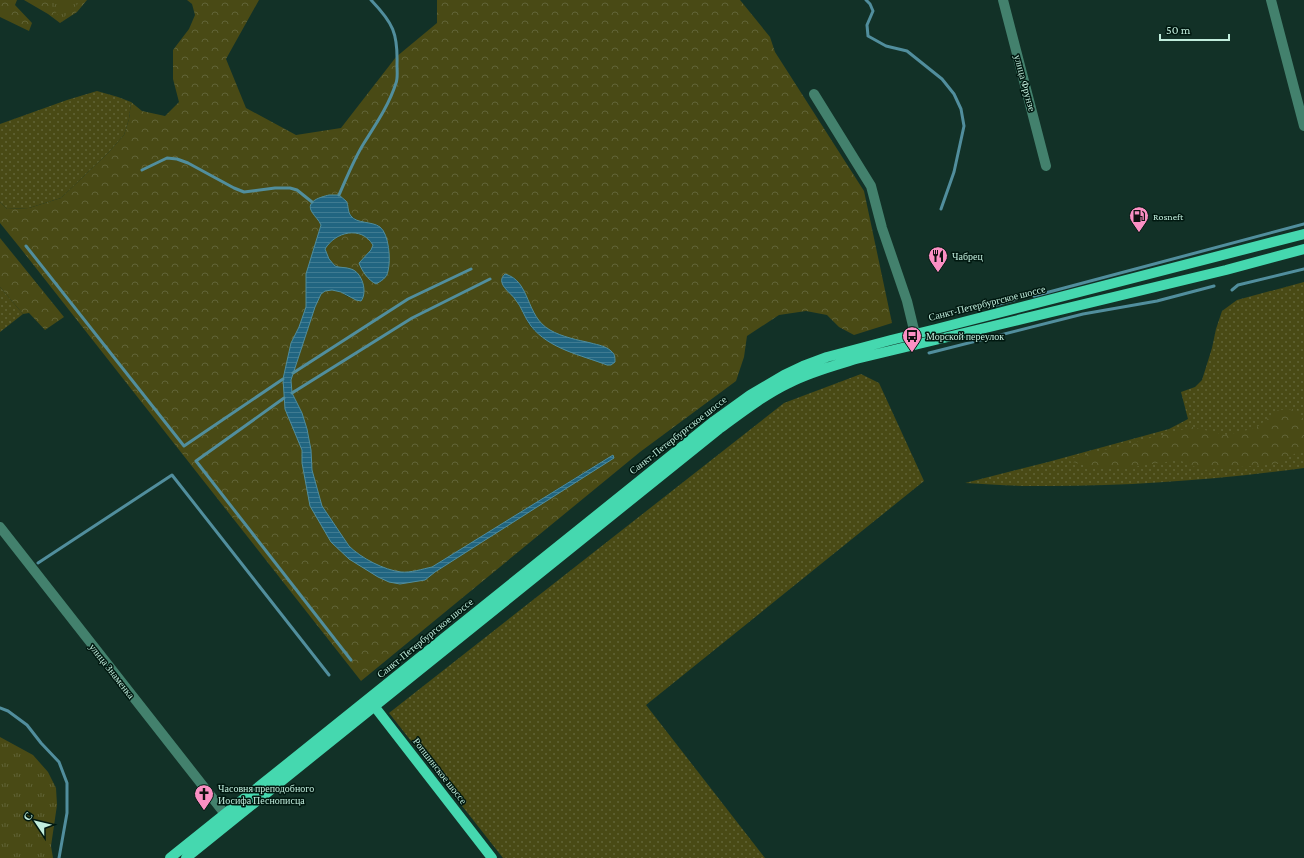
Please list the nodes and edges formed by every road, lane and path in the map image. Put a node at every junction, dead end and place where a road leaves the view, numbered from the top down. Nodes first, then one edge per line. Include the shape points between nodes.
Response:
1 (1003, 0) edge
2 (1271, 0) edge
3 (814, 94) dead end
4 (1304, 126) edge
5 (1046, 166) dead end
6 (1304, 234) edge
7 (1304, 250) edge
8 (915, 334) junction
9 (0, 527) edge
10 (371, 703) junction
11 (225, 814) junction
12 (170, 858) edge
13 (186, 858) edge
14 (492, 858) edge

1 - 5 street, улица Фрунзе
2 - 4 street
3 - 8 street via 871,186
6 - 8 main road, Санкт-Петербургское шоссе
7 - 10 main road, Санкт-Петербургское шоссе via 856,359 788,383 719,429
8 - 10 main road, Санкт-Петербургское шоссе via 821,360 784,374 750,395 714,421
9 - 11 street, улица Знаменка
10 - 11 main road, Санкт-Петербургское шоссе
10 - 13 main road, Санкт-Петербургское шоссе
10 - 14 main road, Ропшинское шоссе
11 - 12 main road, Санкт-Петербургское шоссе

